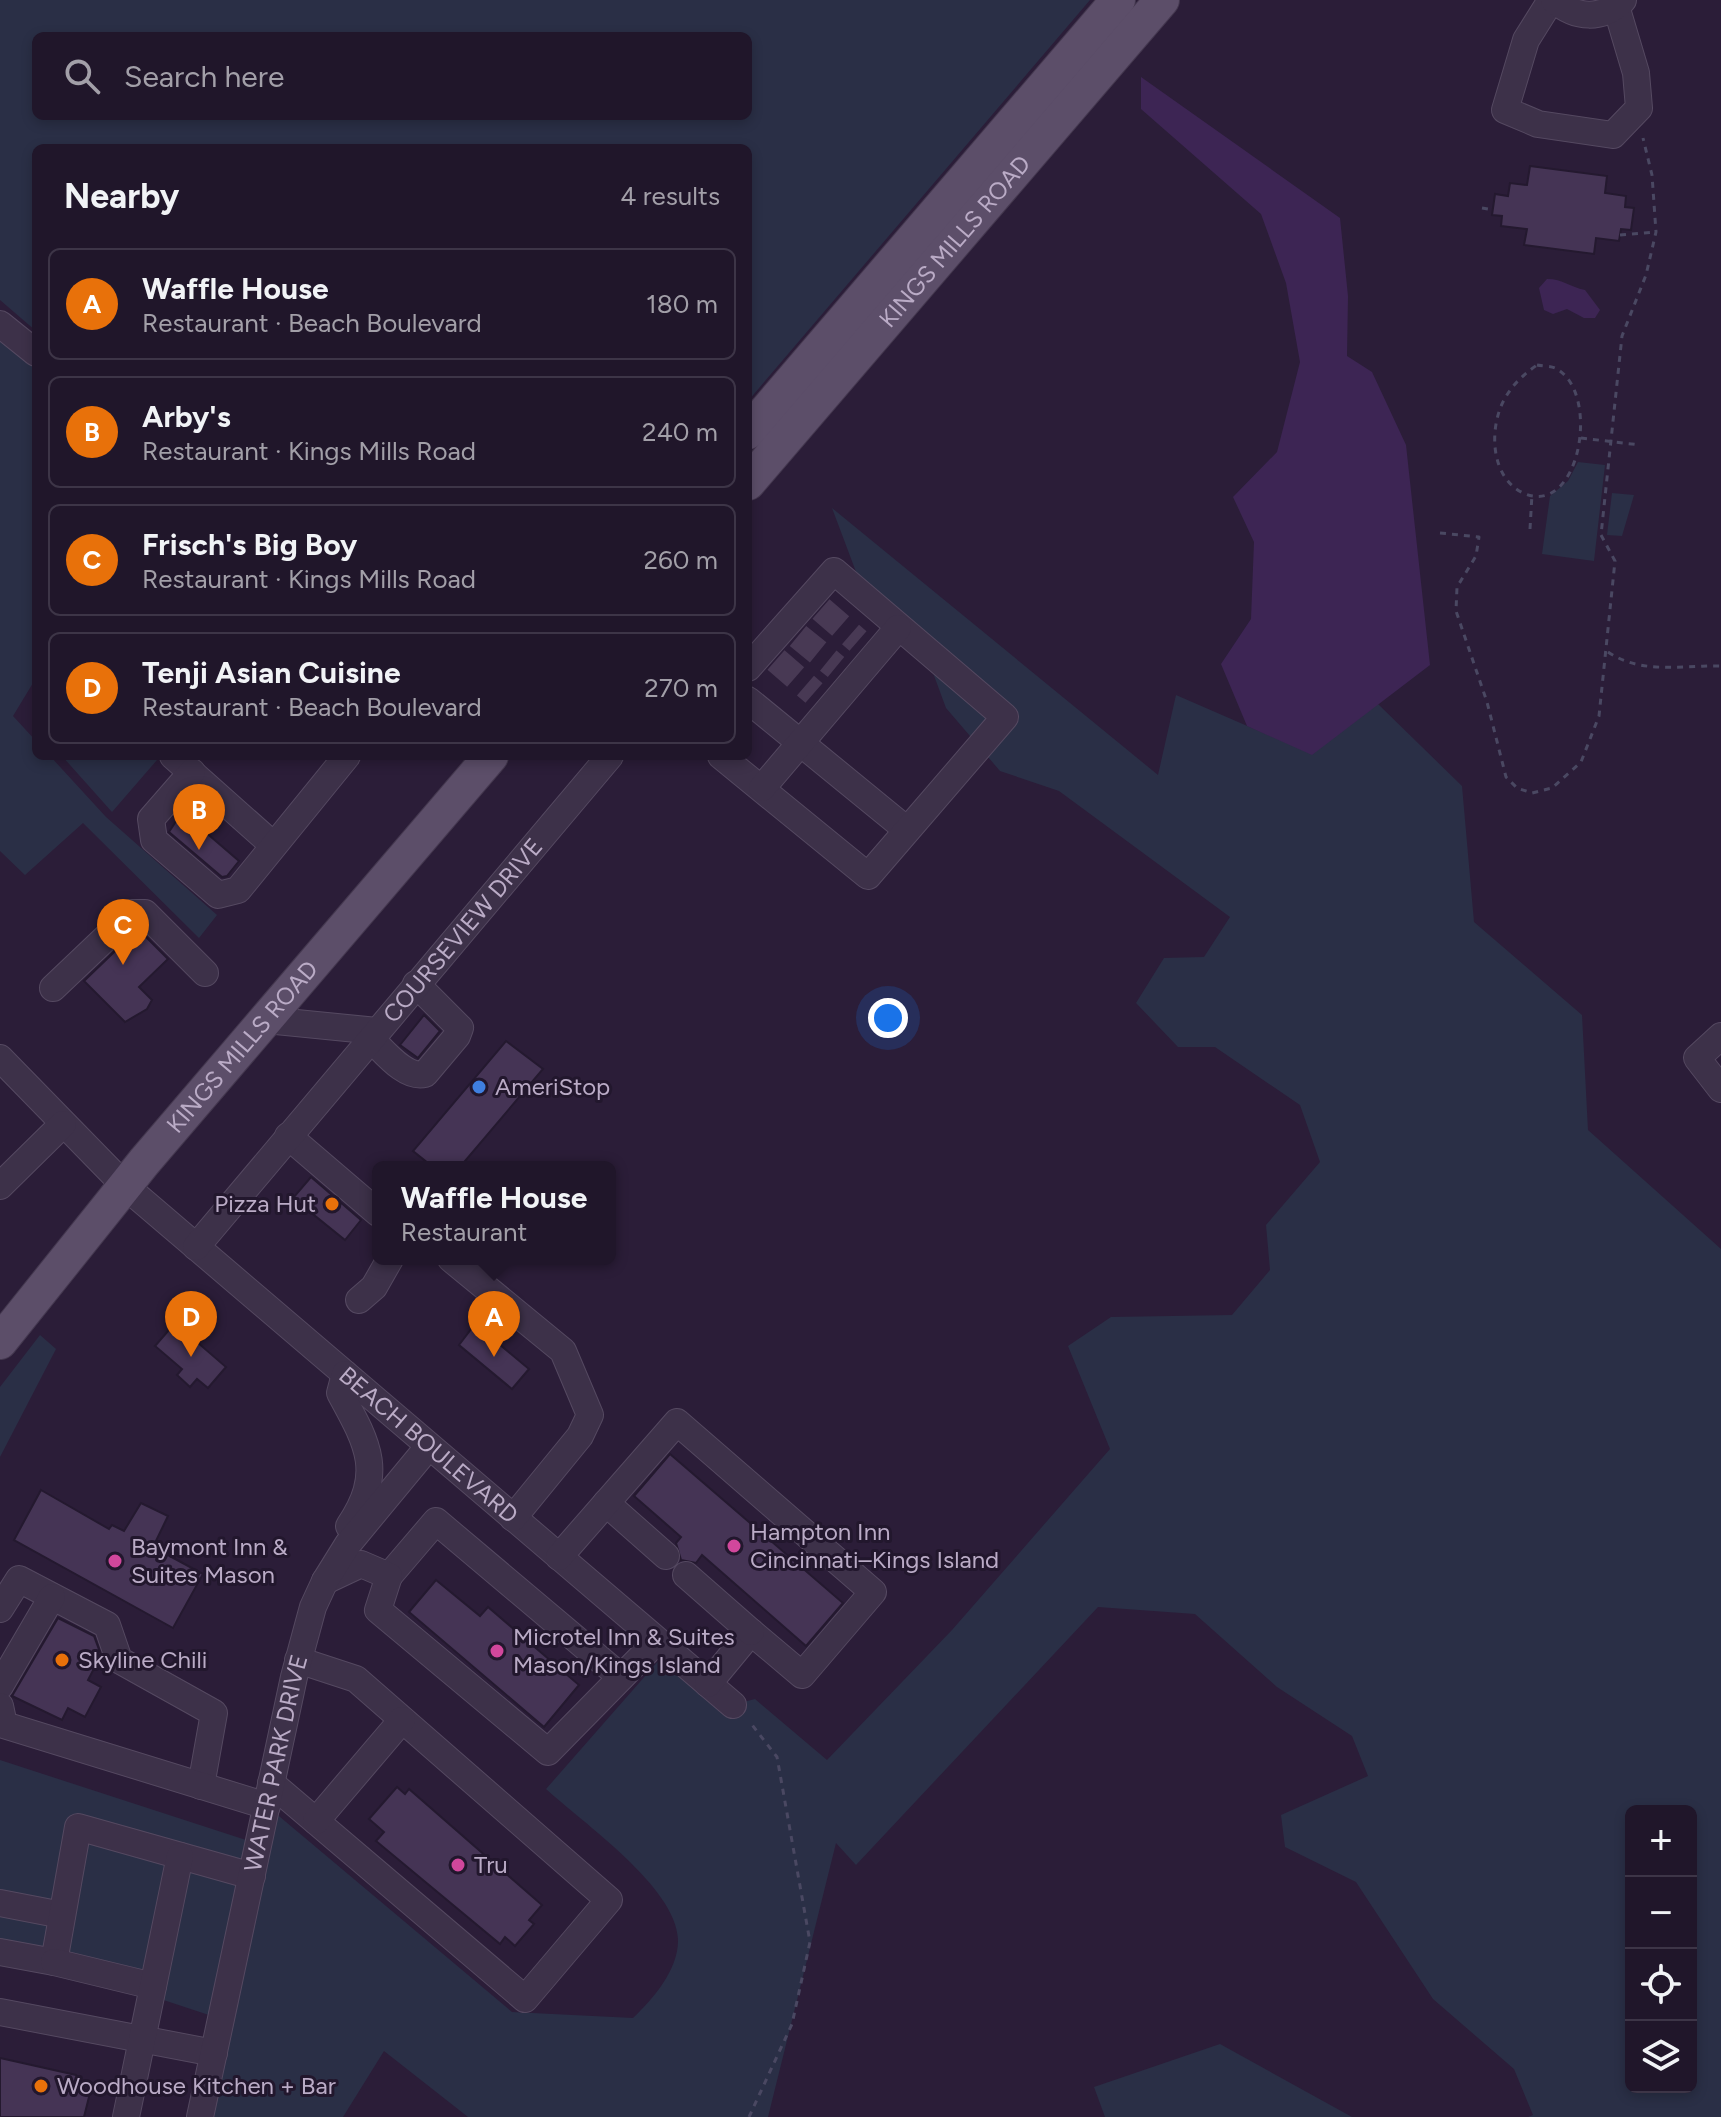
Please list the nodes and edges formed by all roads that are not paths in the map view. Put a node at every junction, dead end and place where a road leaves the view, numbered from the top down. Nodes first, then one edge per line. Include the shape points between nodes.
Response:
1 (1118, 0) edge
2 (1162, 0) edge
3 (1553, 0) edge
4 (1620, 3) edge
5 (0, 324) edge
6 (32, 350) edge
7 (752, 427) edge
8 (752, 478) edge
9 (898, 628) junction
10 (763, 659) edge
11 (752, 703) edge
12 (800, 742) junction
13 (344, 760) edge
14 (488, 760) edge
15 (607, 760) edge
16 (726, 760) edge
17 (182, 764) edge
18 (762, 788) junction
19 (907, 830) junction
20 (273, 845) junction
21 (205, 973) dead end
22 (416, 984) junction
23 (53, 988) dead end
24 (266, 1020) junction
25 (374, 1035) junction
26 (1721, 1036) edge
27 (0, 1058) edge
28 (1721, 1089) edge
29 (63, 1124) junction
30 (288, 1136) junction
31 (0, 1186) edge
32 (125, 1186) junction
33 (372, 1208) edge
34 (196, 1247) junction
35 (387, 1265) edge
36 (458, 1265) edge
37 (359, 1300) dead end
38 (0, 1342) edge
39 (345, 1374) junction
40 (429, 1446) junction
41 (606, 1503) junction
42 (513, 1518) junction
43 (666, 1556) dead end
44 (559, 1557) junction
45 (686, 1575) dead end
46 (389, 1576) junction
47 (325, 1581) junction
48 (52, 1597) junction
49 (0, 1609) edge
50 (751, 1632) junction
51 (657, 1641) junction
52 (298, 1660) junction
53 (621, 1677) junction
54 (708, 1684) junction
55 (0, 1686) edge
56 (733, 1705) road end
57 (0, 1706) edge
58 (402, 1720) junction
59 (201, 1786) junction
60 (269, 1795) junction
61 (316, 1821) junction
62 (180, 1856) junction
63 (252, 1876) junction
64 (0, 1903) edge
65 (62, 1915) junction
66 (0, 1952) edge
67 (54, 1962) junction
68 (153, 1986) junction
69 (0, 2012) edge
70 (141, 2039) junction
71 (214, 2053) junction
72 (126, 2117) edge
73 (200, 2117) edge

1 - 7 main road, KINGS MILLS ROAD
2 - 8 main road, KINGS MILLS ROAD
3 - 4 street via 1590,16
3 - 4 street via 1526,40 1505,110 1538,124 1613,135 1639,108
5 - 6 street
9 - 10 street via 834,571 816,604
9 - 12 street via 866,649 844,674 822,700
9 - 19 street via 1005,717
11 - 12 street
12 - 18 street
12 - 19 street
13 - 20 street
14 - 24 main road, KINGS MILLS ROAD
15 - 22 street, COURSEVIEW DRIVE
16 - 18 street
17 - 20 street
17 - 20 street via 151,819 154,840 218,895 238,890
18 - 19 street via 868,876
21 - 23 street via 145,913 132,913
22 - 25 street, COURSEVIEW DRIVE
22 - 25 street via 452,1017 460,1028 457,1036 418,1076
24 - 25 street
24 - 32 main road, KINGS MILLS ROAD
25 - 30 street, COURSEVIEW DRIVE
26 - 28 street via 1697,1058
27 - 29 street, BEACH BOULEVARD
29 - 31 street
29 - 32 street, BEACH BOULEVARD
30 - 33 street
30 - 34 street, COURSEVIEW DRIVE
32 - 34 street, BEACH BOULEVARD
32 - 38 main road, KINGS MILLS ROAD
34 - 39 street, BEACH BOULEVARD
35 - 37 street
36 - 42 street via 563,1351 590,1415 580,1436
39 - 40 street, BEACH BOULEVARD
39 - 47 street via 340,1393 365,1438 370,1470 363,1506
40 - 42 street, BEACH BOULEVARD
40 - 47 street, WATER PARK DRIVE via 348,1544
41 - 43 street
41 - 44 street
41 - 50 street via 677,1422 873,1592 802,1675
42 - 44 street, BEACH BOULEVARD
44 - 51 street, BEACH BOULEVARD
45 - 50 street
46 - 47 street via 361,1564
46 - 53 street via 436,1521
46 - 53 street via 378,1610 548,1752
47 - 52 street, WATER PARK DRIVE
48 - 49 street via 19,1579
48 - 55 street
48 - 59 street via 107,1625 119,1660 214,1713
50 - 54 street
51 - 53 street
51 - 54 street, BEACH BOULEVARD
52 - 58 street via 356,1679
52 - 60 street, WATER PARK DRIVE
54 - 56 street, BEACH BOULEVARD
57 - 59 street via 4,1725
58 - 61 street
58 - 61 street via 609,1900 535,1988 525,1999
59 - 60 street
60 - 61 street
60 - 63 street, WATER PARK DRIVE
62 - 63 street
62 - 65 street via 78,1827
62 - 68 street
63 - 71 street, WATER PARK DRIVE
64 - 65 street
65 - 67 street
66 - 67 street
67 - 68 street
68 - 70 street
69 - 70 street
70 - 71 street
70 - 72 street
71 - 73 street, WATER PARK DRIVE

